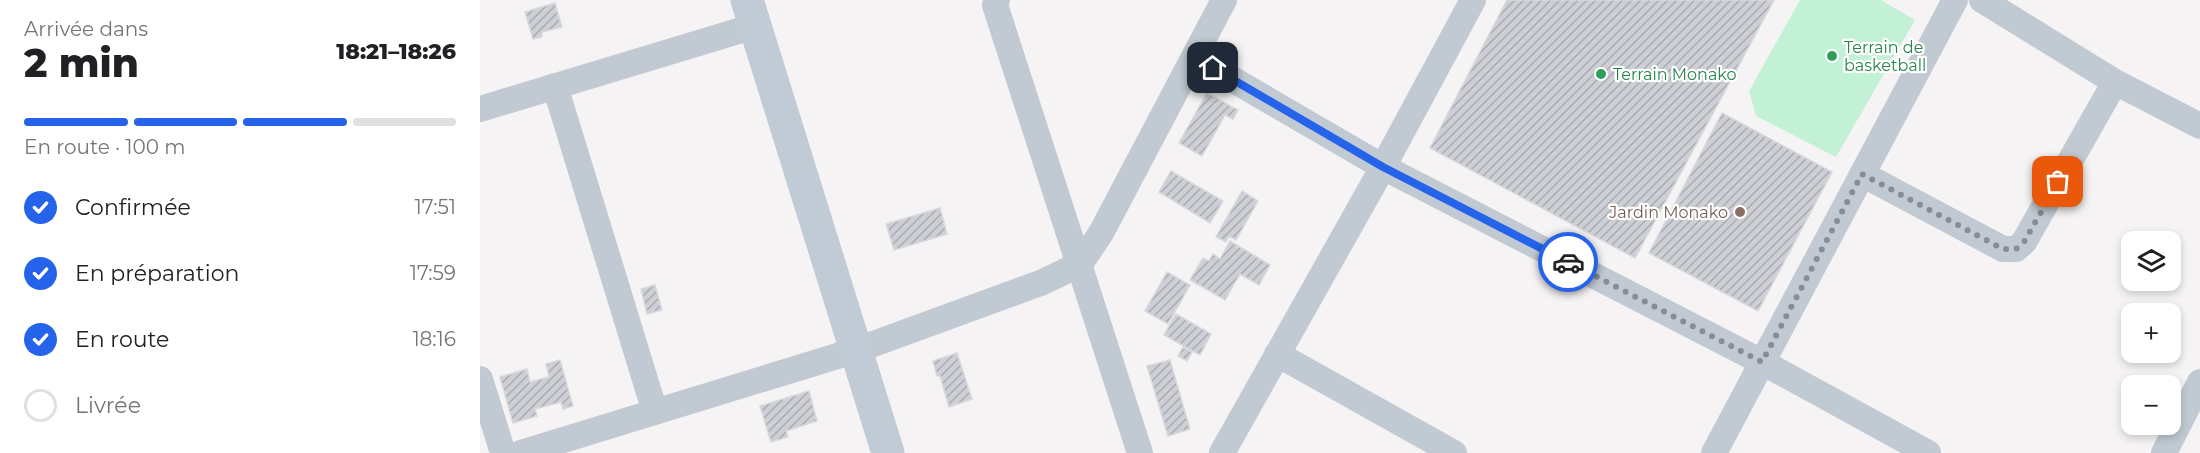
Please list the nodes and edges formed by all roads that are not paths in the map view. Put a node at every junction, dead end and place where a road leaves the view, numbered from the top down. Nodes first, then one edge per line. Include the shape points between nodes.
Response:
1 (1224, 0) edge
2 (1473, 0) edge
3 (1955, 0) edge
4 (1982, 0) edge
5 (995, 2) edge
6 (751, 13) edge
7 (1194, 57) junction
8 (2115, 82) junction
9 (555, 86) junction
10 (480, 109) edge
11 (2200, 126) edge
12 (1383, 167) junction
13 (1862, 174) junction
14 (1080, 264) junction
15 (857, 350) junction
16 (1277, 354) junction
17 (1762, 362) junction
18 (480, 379) edge
19 (2197, 395) edge
20 (655, 412) junction
21 (503, 453) edge
22 (520, 453) edge
23 (888, 453) edge
24 (1140, 453) edge
25 (1222, 453) edge
26 (1454, 453) edge
27 (1714, 453) edge
28 (1928, 453) edge
29 (2164, 453) edge

1 - 7 street
2 - 12 street
3 - 13 street
4 - 8 street
5 - 14 street
6 - 9 street
6 - 15 street
7 - 12 street
7 - 14 street via 1101,233
8 - 11 street
8 - 13 street via 2024,242 2016,249 2003,249
9 - 10 street
9 - 20 street
12 - 16 street
12 - 17 street
13 - 17 street
14 - 15 street via 1043,282
14 - 24 street
15 - 20 street
15 - 23 street
16 - 25 street
16 - 26 street
17 - 27 street
17 - 28 street
18 - 21 street
19 - 29 street
20 - 22 street

